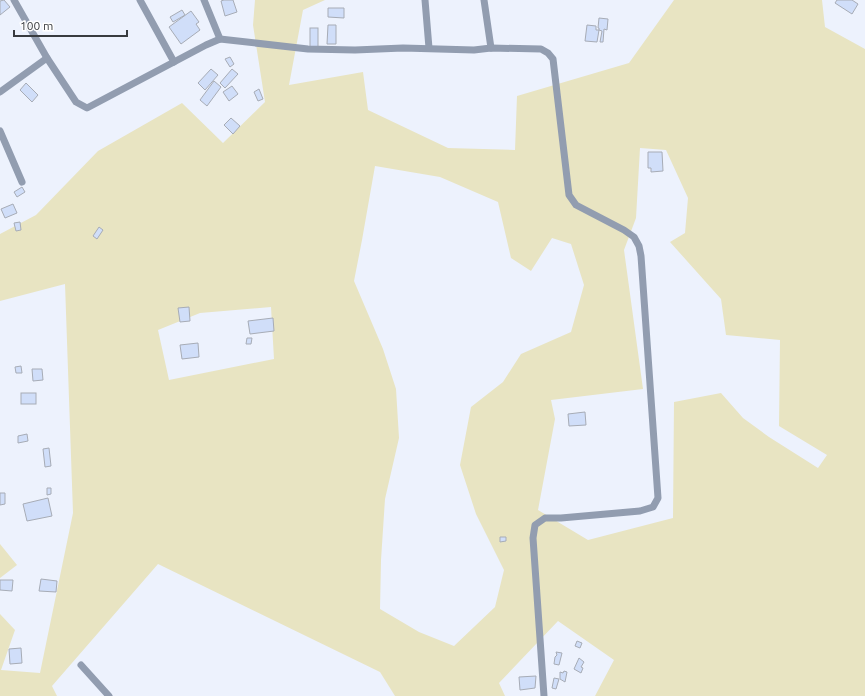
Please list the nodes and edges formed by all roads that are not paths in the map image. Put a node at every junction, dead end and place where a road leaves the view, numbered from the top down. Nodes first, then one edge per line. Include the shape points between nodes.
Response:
1 (140, 0) edge
2 (204, 0) edge
3 (424, 0) edge
4 (484, 0) edge
5 (17, 1) edge
6 (220, 39) junction
7 (429, 48) junction
8 (491, 48) junction
9 (47, 58) junction
10 (174, 62) junction
11 (0, 92) edge
12 (0, 131) edge
13 (22, 182) dead end
14 (82, 665) dead end
15 (109, 696) edge
16 (544, 696) edge

1 - 10 street
2 - 6 street
3 - 7 street
4 - 8 street
5 - 9 street
6 - 7 street via 308,49
6 - 10 street
7 - 8 street
8 - 16 street via 541,49 553,58 569,195 576,205 634,237 641,256 658,498 653,507 640,511 545,518 535,525 533,538
9 - 10 street via 76,102 87,108
9 - 11 street
12 - 13 street
14 - 15 street

